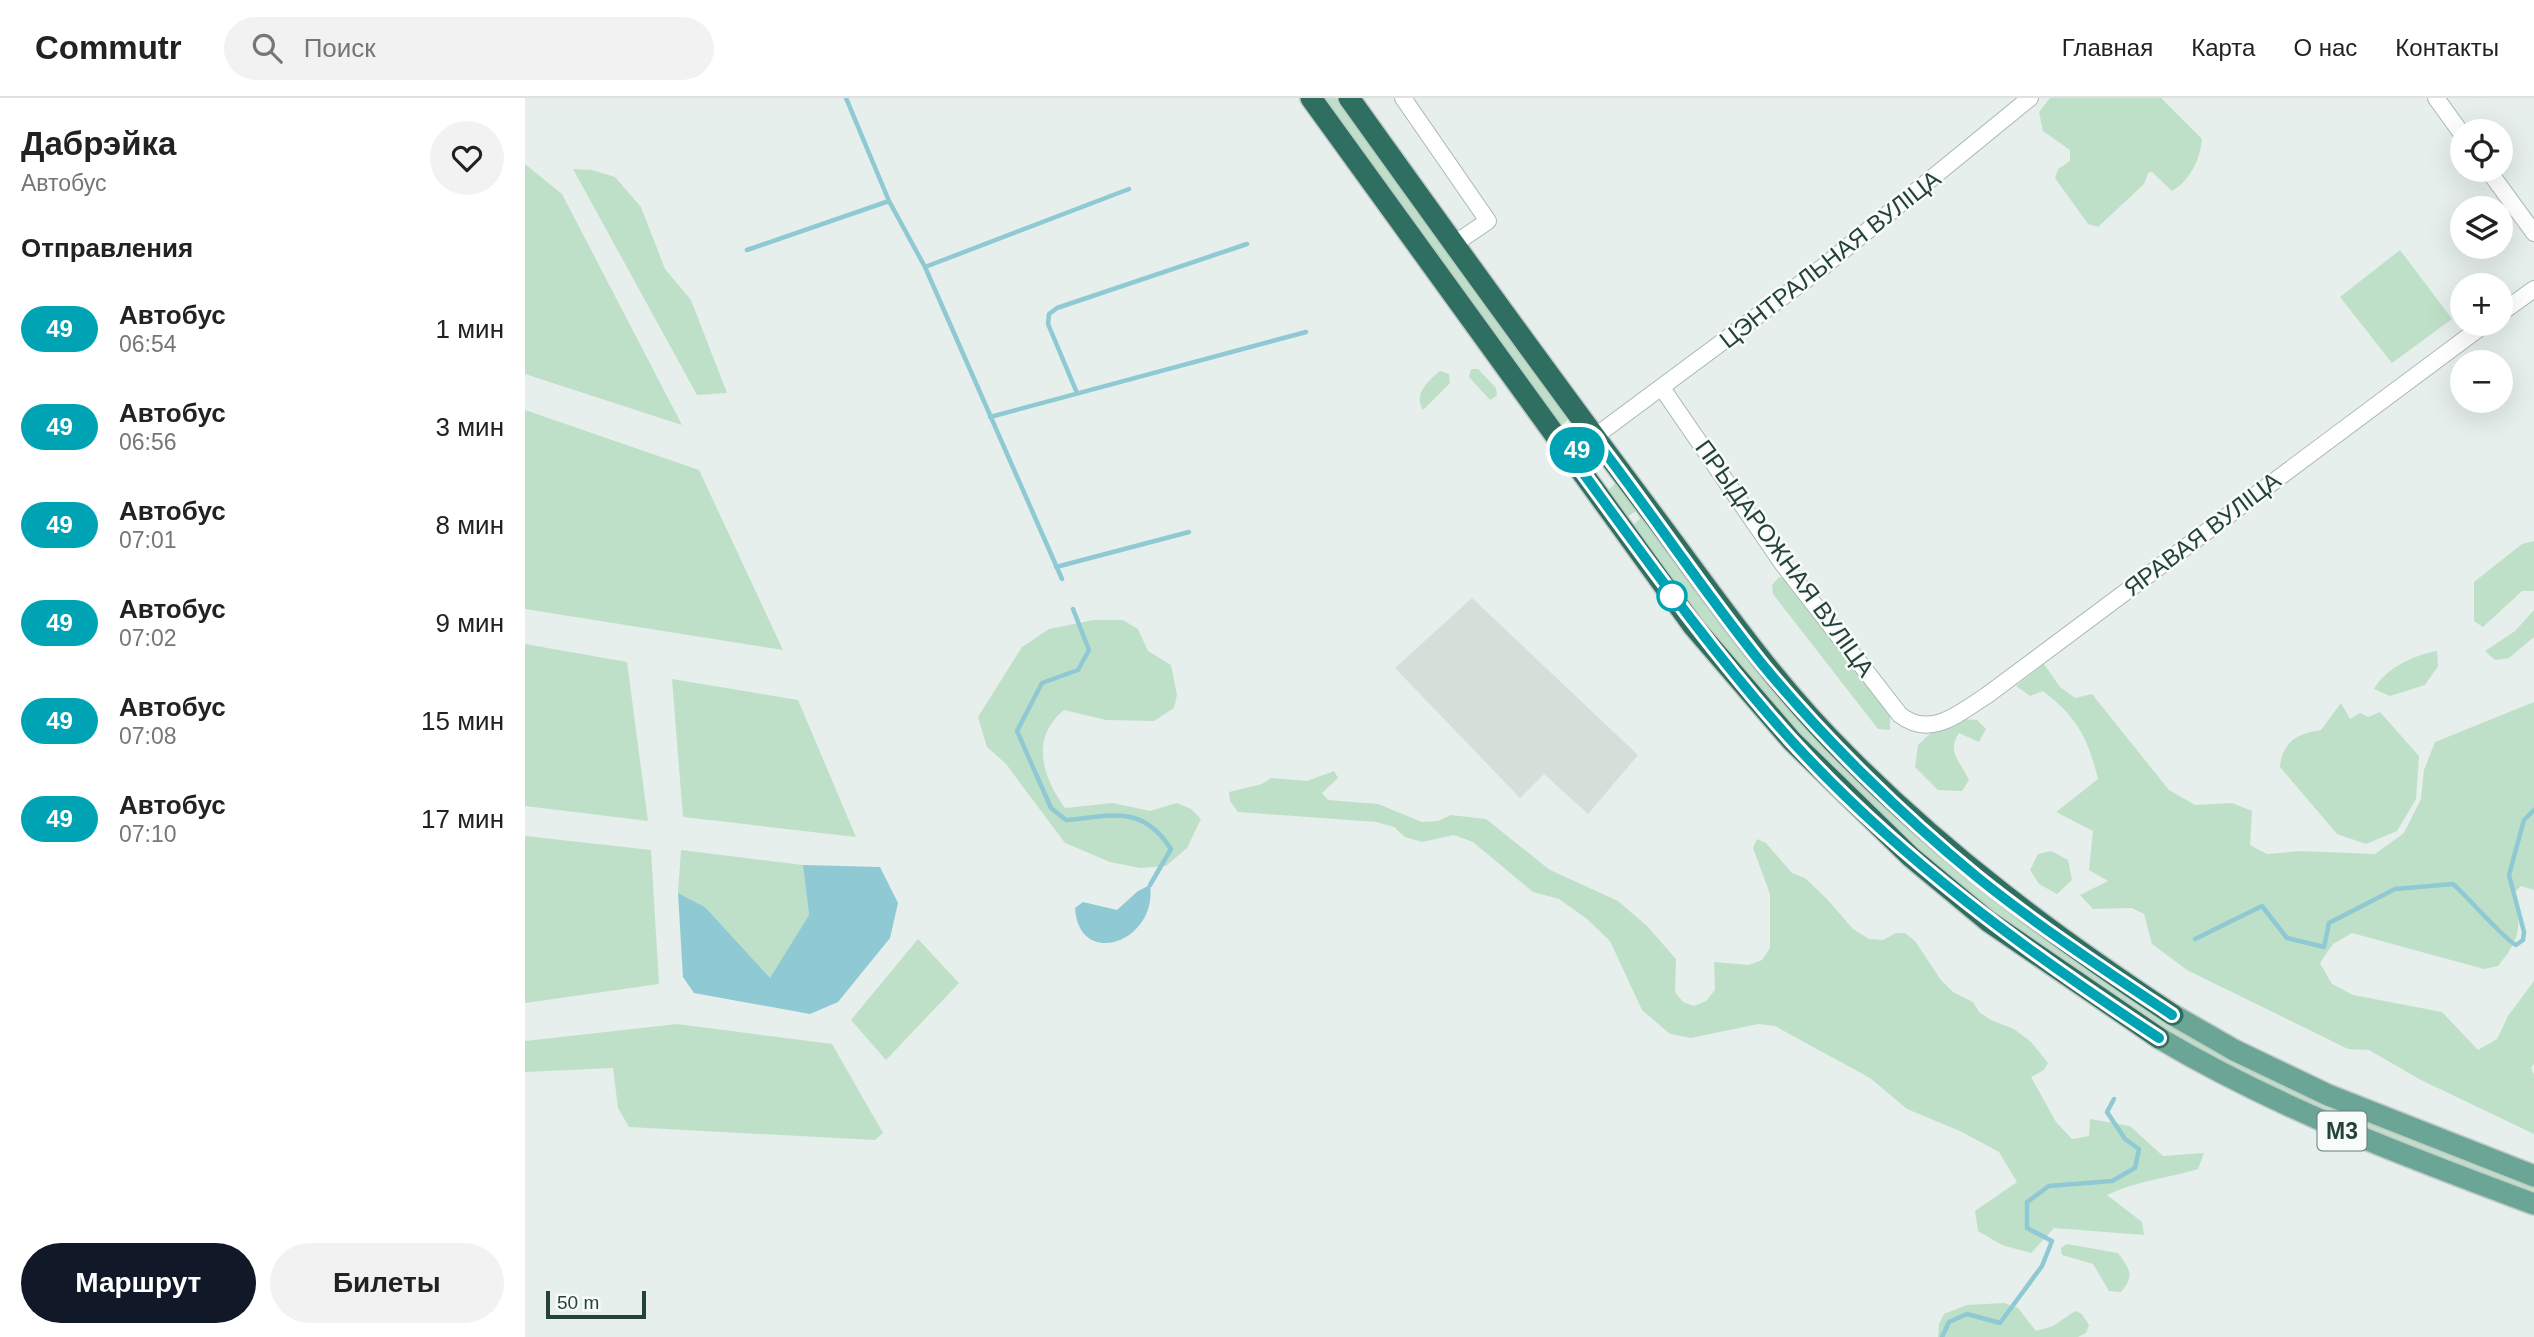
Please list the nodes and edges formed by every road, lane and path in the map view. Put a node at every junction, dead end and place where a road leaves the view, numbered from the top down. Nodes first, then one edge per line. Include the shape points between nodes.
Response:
1 (1311, 98) edge
2 (1349, 98) edge
3 (1403, 98) edge
4 (2030, 98) edge
5 (2436, 98) edge
6 (2451, 119) edge
7 (2497, 182) edge
8 (2534, 233) edge
9 (1454, 244) junction
10 (2534, 289) edge
11 (2513, 304) edge
12 (2469, 336) edge
13 (1663, 388) junction
14 (1594, 438) junction
15 (1570, 455) junction
16 (1912, 724) joint
17 (2172, 1015) joint
18 (2159, 1038) joint
19 (2534, 1176) edge
20 (2534, 1204) edge

1 - 15 highway, М3
2 - 9 highway, М3
3 - 9 street via 1488,221
4 - 13 street, ЦЭНТРАЛЬНАЯ ВУЛІЦА via 1902,206
5 - 6 street
7 - 8 street
9 - 14 highway, М3
10 - 11 street
12 - 16 street, ЯРАВАЯ ВУЛІЦА via 1986,696 1945,722
13 - 14 street, ЦЭНТРАЛЬНАЯ ВУЛІЦА
13 - 16 street, ПРЫДАРОЖНАЯ ВУЛІЦА via 1782,563 1900,715
14 - 15 street, ЦЭНТРАЛЬНАЯ ВУЛІЦА
14 - 17 highway, М3 via 1762,664 1845,755 1976,875 2051,933
15 - 18 highway, М3 via 1694,626 1802,750 1911,857 1988,921
17 - 19 main road, М3 via 2328,1095
18 - 20 main road, М3 via 2212,1069 2360,1140

